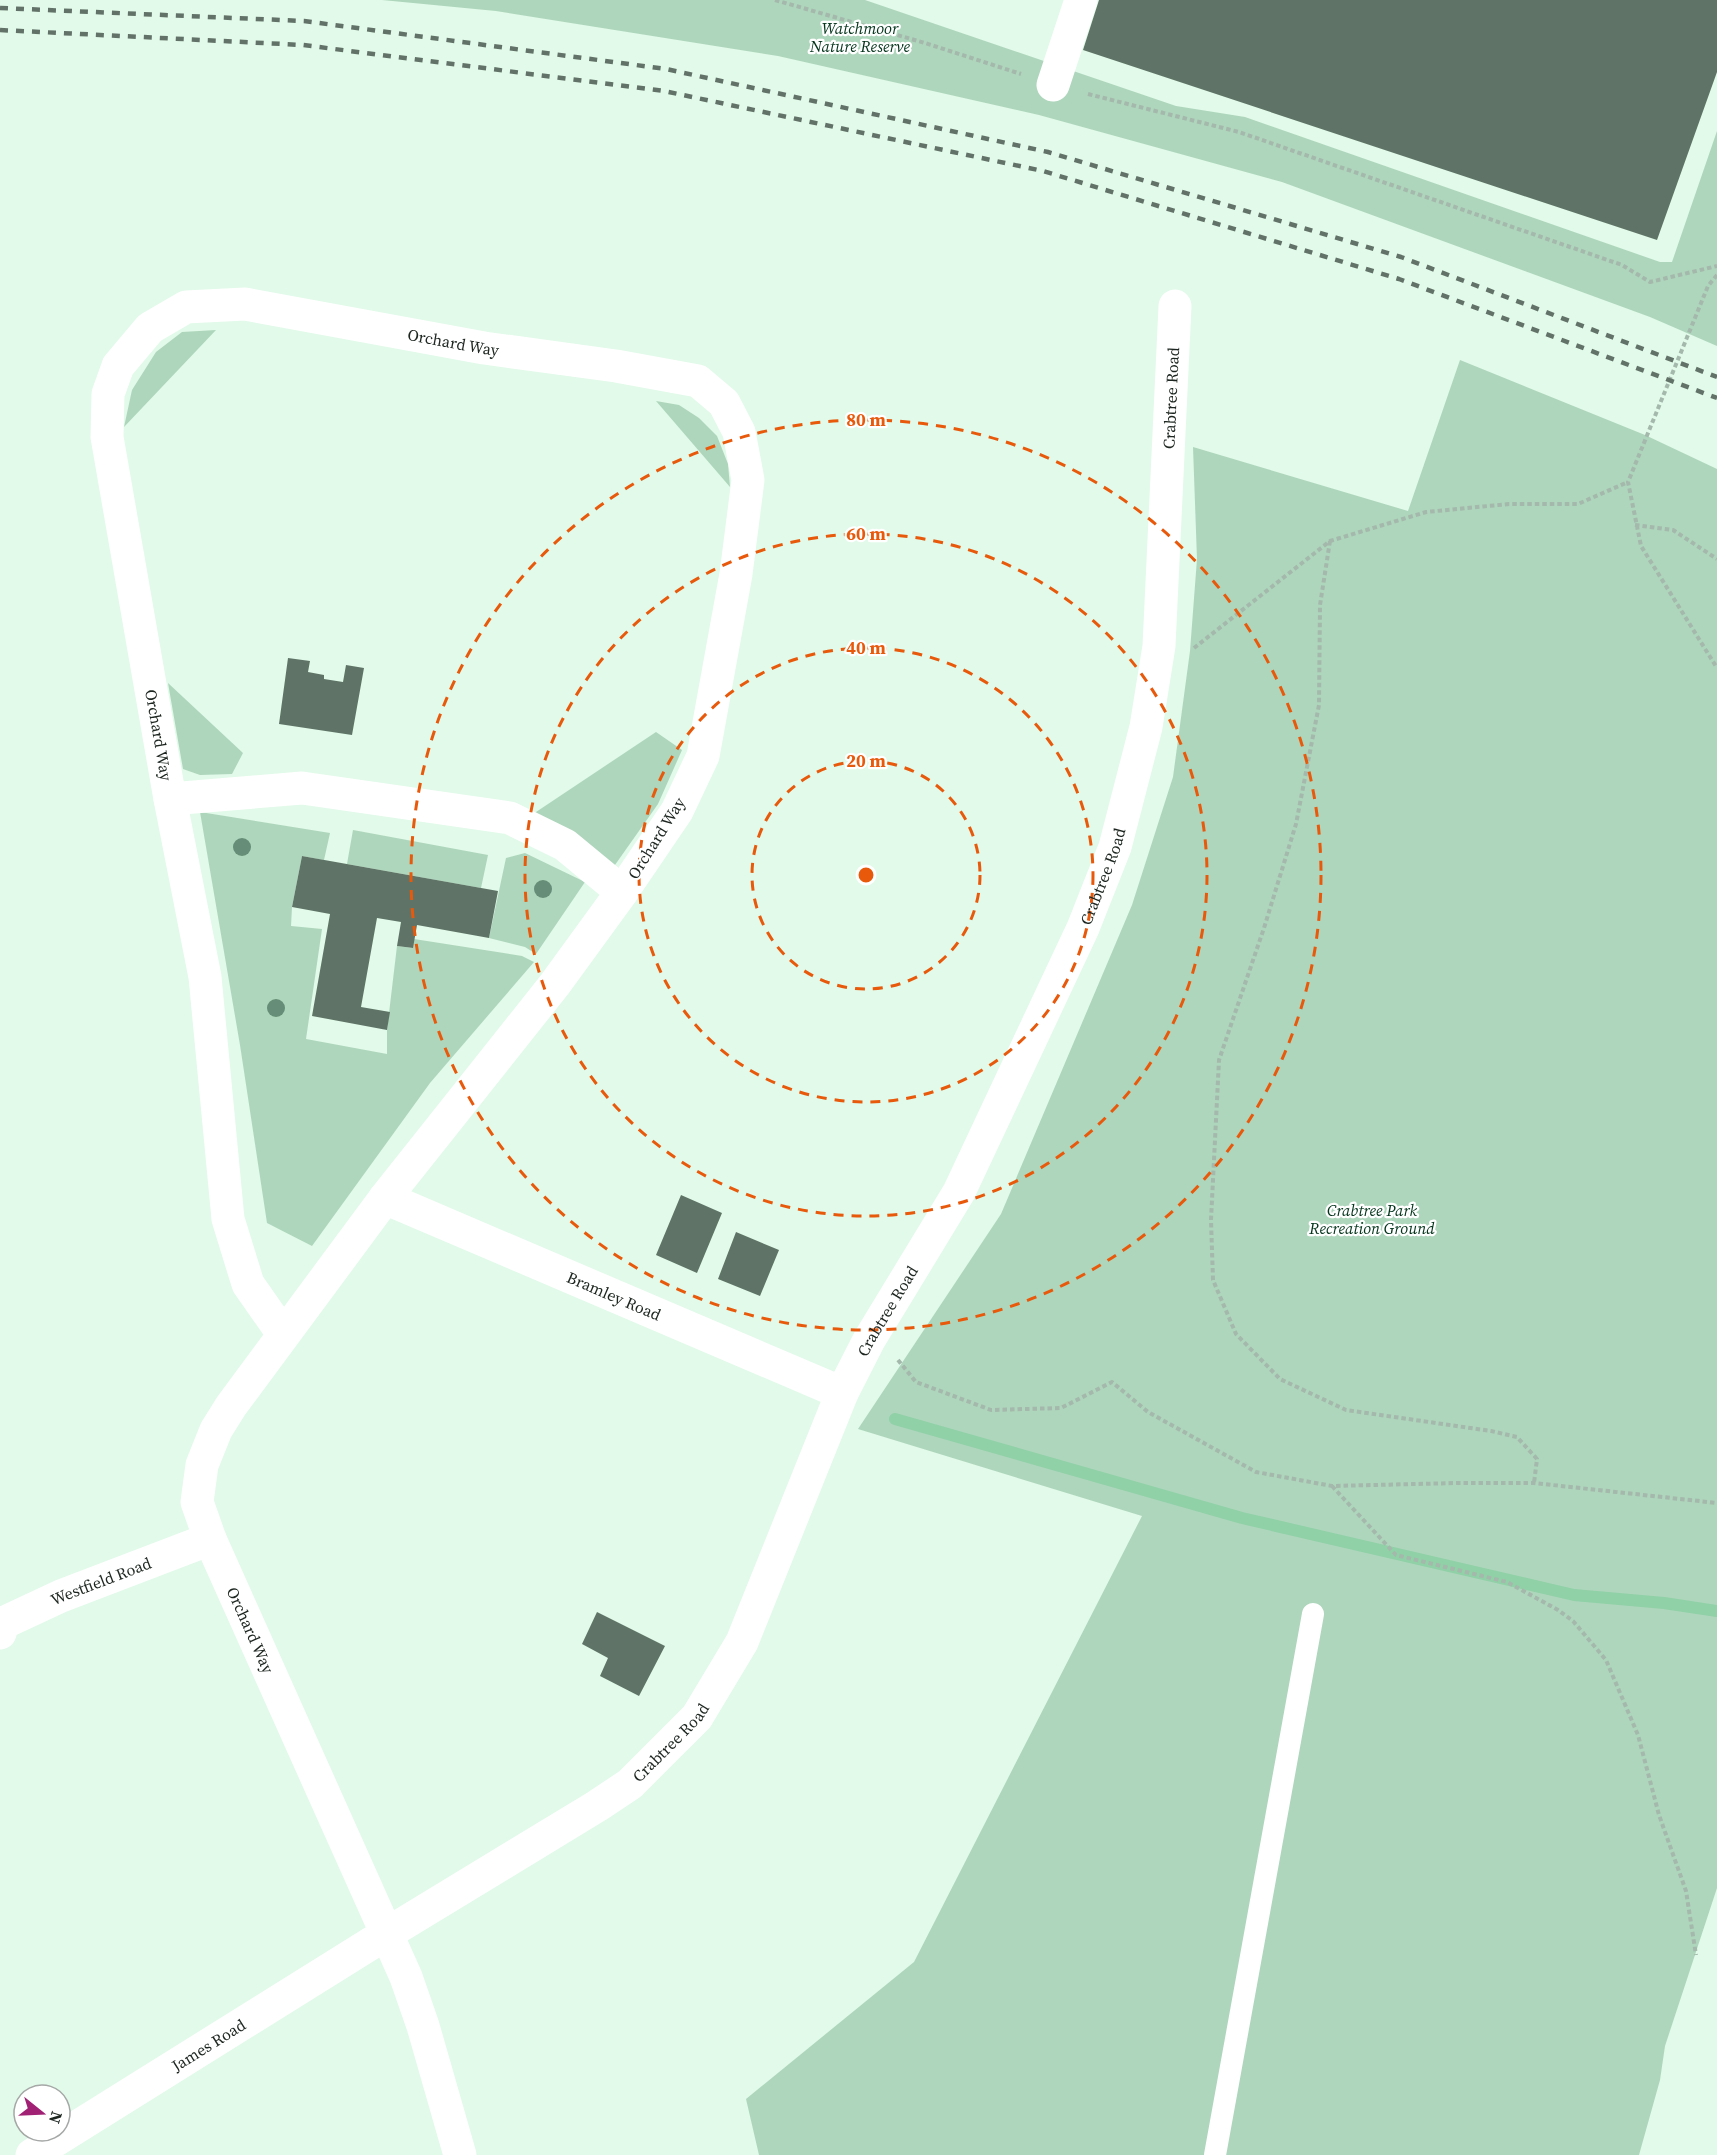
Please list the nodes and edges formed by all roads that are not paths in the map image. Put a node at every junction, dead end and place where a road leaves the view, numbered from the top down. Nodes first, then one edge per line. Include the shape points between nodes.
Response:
1 (1081, 0) edge
2 (1053, 85) road end
3 (1175, 306) dead end
4 (170, 799) junction
5 (622, 892) junction
6 (385, 1198) junction
7 (283, 1334) junction
8 (842, 1393) junction
9 (210, 1539) junction
10 (1313, 1614) dead end
11 (1, 1626) edge
12 (387, 1935) junction
13 (32, 2155) edge
14 (460, 2155) edge
15 (1215, 2155) edge

1 - 2 street
3 - 8 street, Crabtree Road via 1159,646 1146,727 1115,847 1083,928 958,1192 869,1340
4 - 5 street, Orchard Way via 302,788 510,818 565,845
4 - 5 street, Orchard Way via 107,436 108,394 118,366 150,328 186,307 246,304 484,348 698,381 723,403 739,432 748,480 736,574 703,756 677,811
4 - 7 street, Orchard Way via 205,976 228,1219 249,1284
5 - 6 street, Orchard Way via 555,984
6 - 7 street, Orchard Way
6 - 8 street, Bramley Road
7 - 9 street, Orchard Way via 216,1430 202,1465 197,1502
8 - 12 street, Crabtree Road via 742,1642 697,1717 630,1785
9 - 11 street, Westfield Road via 61,1596
9 - 12 street, Orchard Way
10 - 15 lane
12 - 13 street, James Road
12 - 14 street via 423,2026

